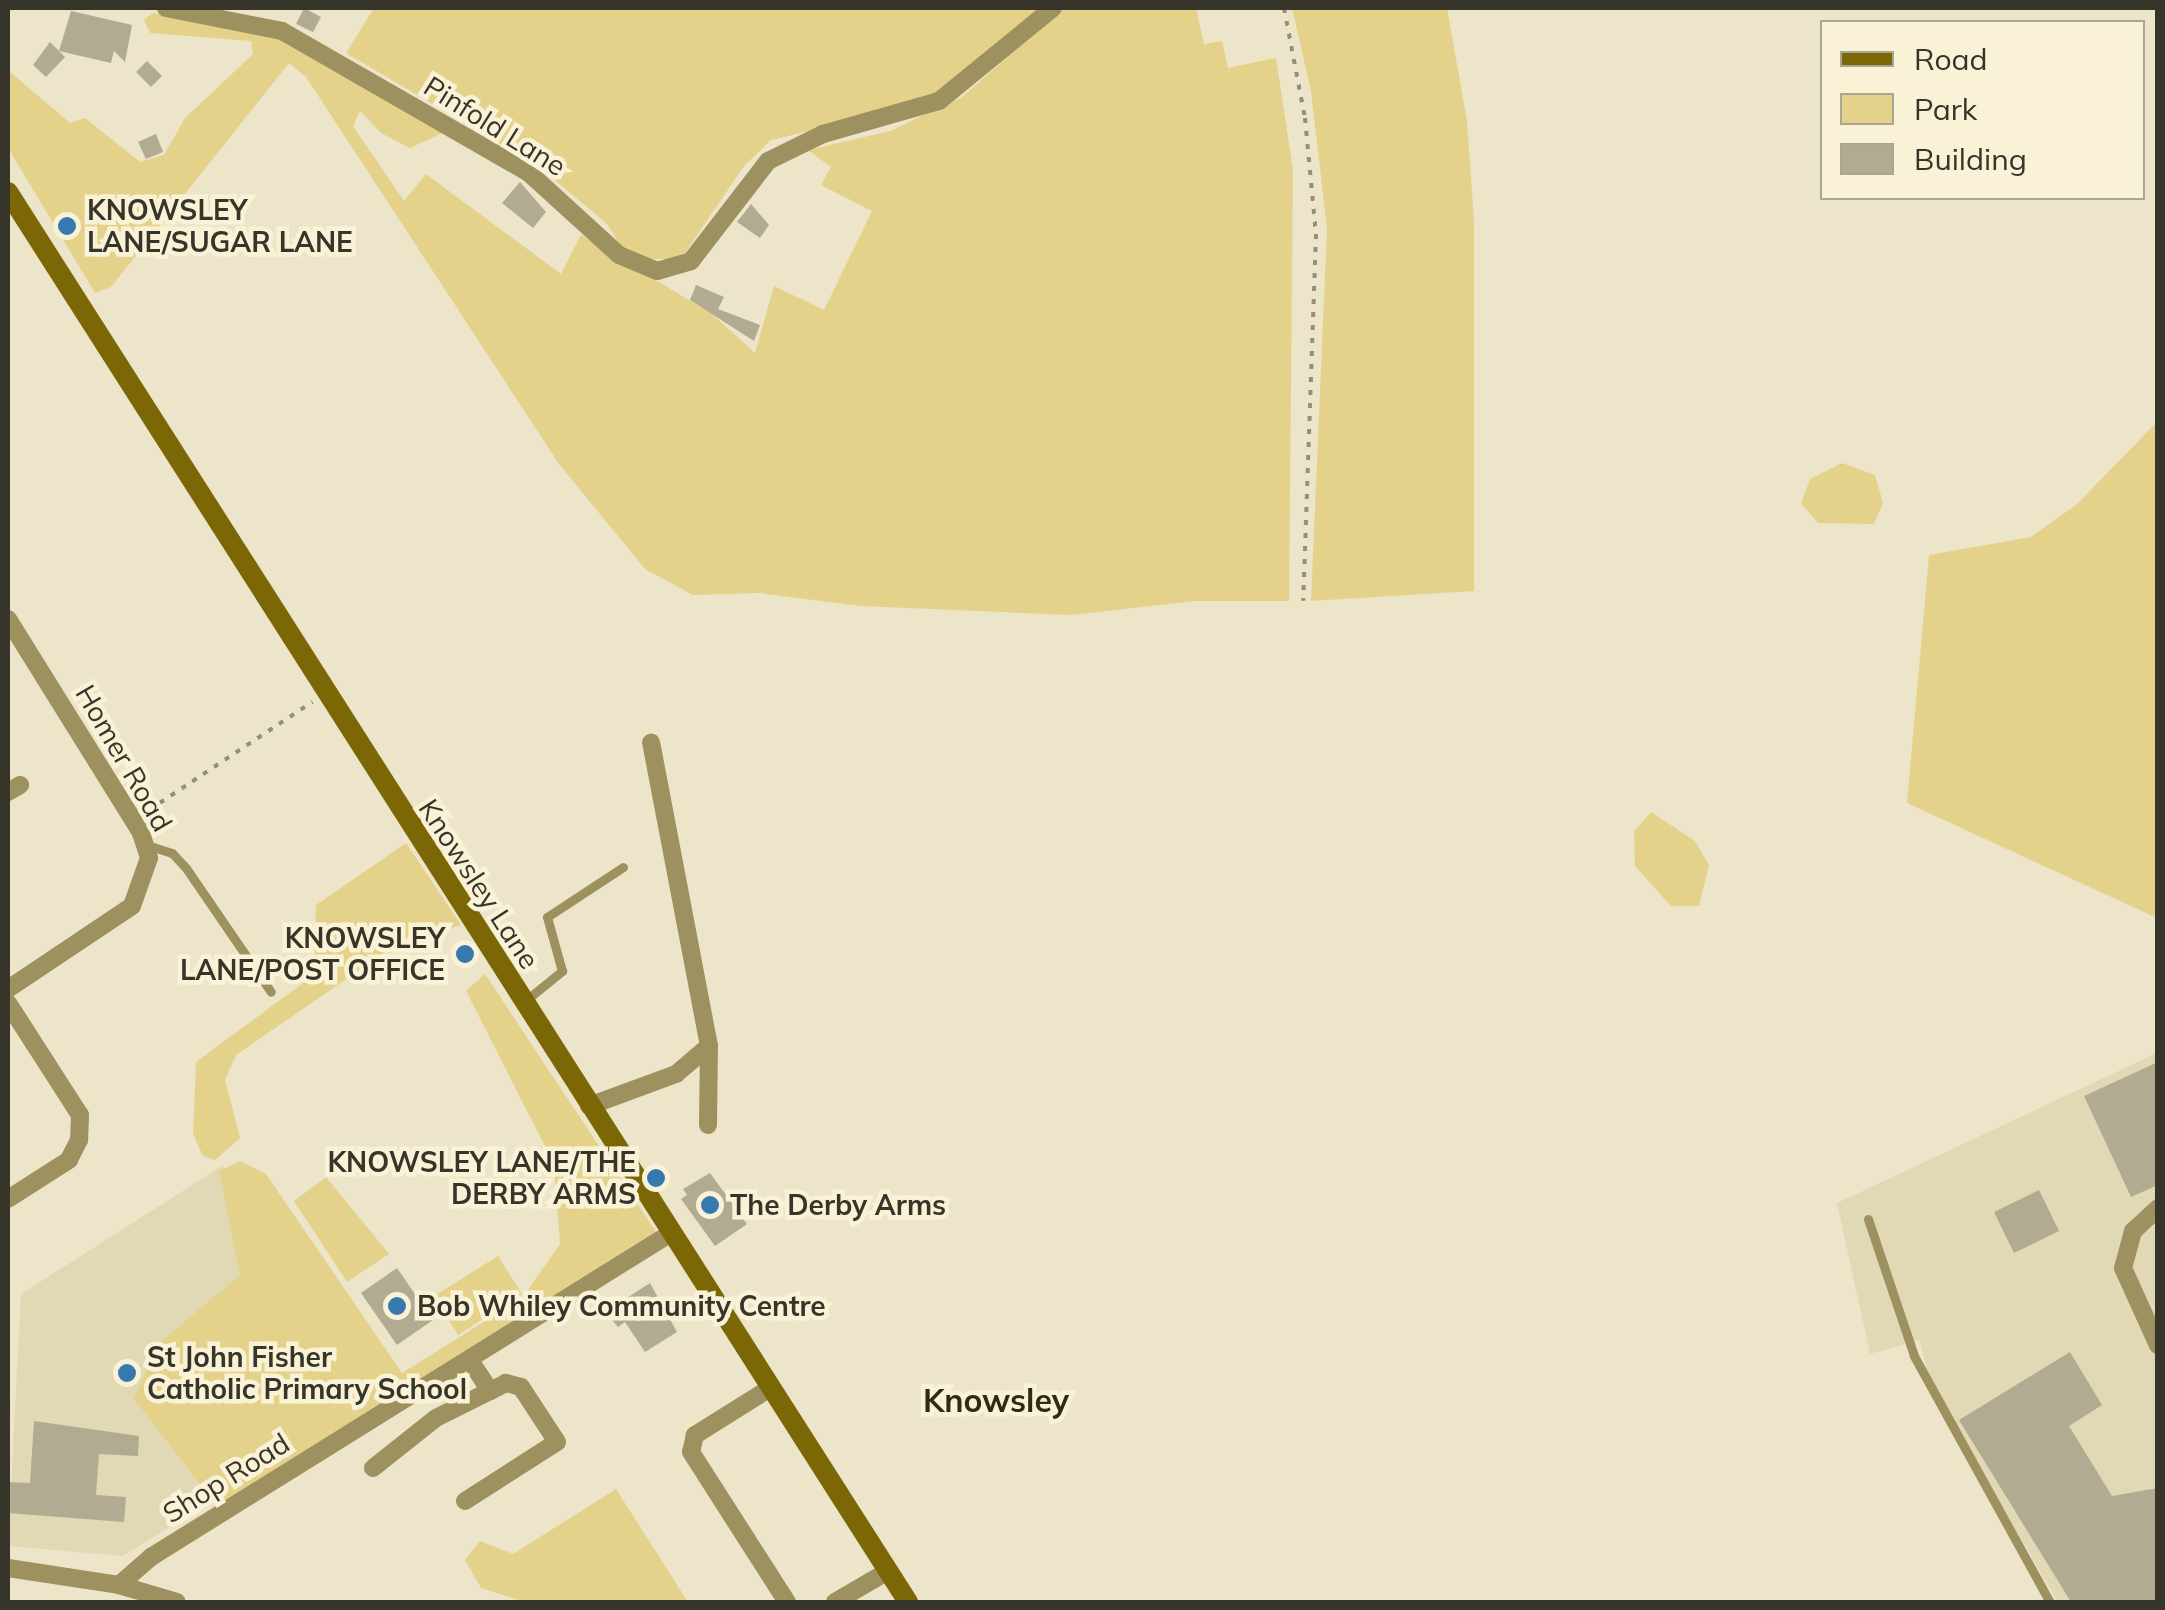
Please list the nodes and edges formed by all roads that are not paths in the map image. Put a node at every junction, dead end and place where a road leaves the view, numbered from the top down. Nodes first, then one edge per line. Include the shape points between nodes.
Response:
1 (166, 8) edge
2 (1053, 8) edge
3 (197, 9) edge
4 (8, 192) edge
5 (8, 620) edge
6 (651, 742) dead end
7 (145, 844) junction
8 (622, 868) dead end
9 (8, 989) edge
10 (270, 992) dead end
11 (522, 1002) junction
12 (8, 1003) edge
13 (709, 1046) junction
14 (589, 1106) junction
15 (708, 1125) dead end
16 (8, 1199) edge
17 (2158, 1208) edge
18 (1868, 1218) dead end
19 (670, 1233) junction
20 (2158, 1345) edge
21 (469, 1359) junction
22 (770, 1388) junction
23 (490, 1391) junction
24 (373, 1468) dead end
25 (466, 1501) dead end
26 (8, 1568) edge
27 (888, 1571) junction
28 (119, 1585) junction
29 (177, 1602) edge
30 (787, 1602) edge
31 (835, 1602) edge
32 (908, 1602) edge
33 (2050, 1602) edge

1 - 3 street, Pinfold Lane
2 - 3 street, Pinfold Lane via 939,101 823,134 768,161 690,261 657,271 619,255 529,173 282,31
4 - 11 main road, Knowsley Lane
5 - 7 street, Homer Road
6 - 13 street
7 - 9 street, Homer Road via 149,858 132,906
7 - 10 lane via 172,853 186,868
8 - 11 lane via 548,917 562,971
11 - 14 main road, Knowsley Lane
12 - 16 street via 80,1115 69,1160
13 - 14 street via 676,1074
13 - 15 street
14 - 19 main road, Knowsley Lane
17 - 20 street via 2132,1231 2122,1268
18 - 33 lane via 1914,1356
19 - 21 street, Shop Road
19 - 22 main road, Knowsley Lane
21 - 23 street
21 - 28 street, Shop Road via 151,1557
22 - 27 main road, Knowsley Lane
22 - 30 street via 695,1435 692,1452
23 - 24 street via 436,1418
23 - 25 street via 506,1383 521,1387 556,1442
26 - 28 street
27 - 31 street
27 - 32 main road, Knowsley Lane
28 - 29 street

